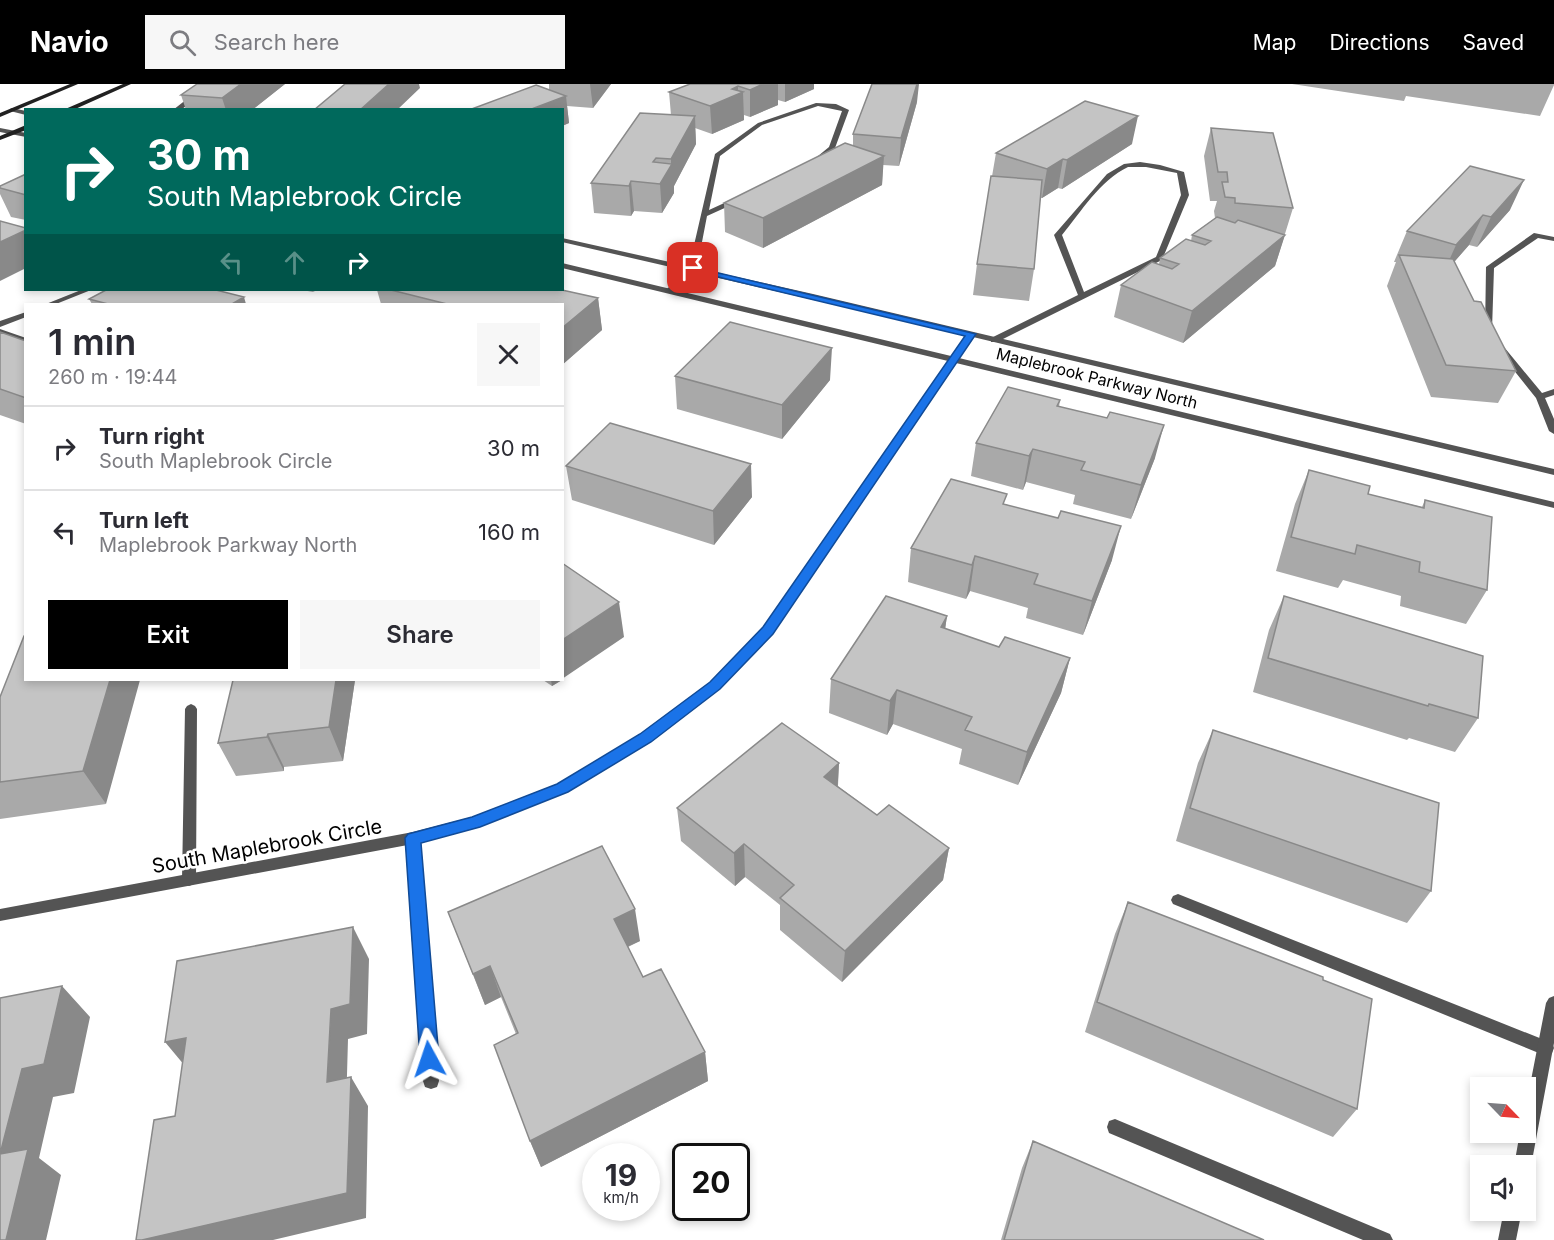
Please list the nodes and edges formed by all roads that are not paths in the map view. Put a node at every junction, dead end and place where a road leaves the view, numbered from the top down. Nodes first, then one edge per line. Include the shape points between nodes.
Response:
1 (75, 84) edge
2 (128, 84) edge
3 (210, 84) edge
4 (71, 108) edge
5 (179, 108) edge
6 (12, 110) junction
7 (24, 113) edge
8 (0, 114) edge
9 (24, 128) edge
10 (0, 130) edge
11 (13, 132) junction
12 (24, 135) edge
13 (0, 138) edge
14 (806, 169) edge
15 (746, 198) edge
16 (704, 215) junction
17 (1554, 239) edge
18 (564, 240) edge
19 (564, 265) edge
20 (693, 268) junction
21 (84, 291) edge
22 (670, 291) junction
23 (1082, 296) junction
24 (53, 303) edge
25 (24, 315) edge
26 (0, 324) edge
27 (0, 332) edge
28 (971, 334) junction
29 (24, 339) edge
30 (994, 340) junction
31 (955, 359) junction
32 (1554, 392) edge
33 (1540, 397) junction
34 (1554, 430) edge
35 (1554, 472) edge
36 (1554, 505) edge
37 (191, 709) dead end
38 (413, 838) junction
39 (189, 880) junction
40 (1178, 900) dead end
41 (0, 915) edge
42 (1554, 1004) edge
43 (1546, 1048) junction
44 (431, 1081) dead end
45 (1115, 1128) dead end
46 (1524, 1155) edge
47 (1511, 1221) edge
48 (1384, 1240) edge
49 (1507, 1240) edge

1 - 6 main road
2 - 4 main road
3 - 5 street
6 - 7 street
6 - 8 main road
9 - 11 main road
10 - 11 street
11 - 12 street
11 - 13 main road
14 - 16 street via 831,148 846,110 818,104 760,124 717,155
15 - 16 street
16 - 20 street
17 - 33 street via 1537,235 1490,267 1488,332
18 - 20 street, Maplebrook Parkway North
19 - 22 street, Maplebrook Parkway North
20 - 22 street
20 - 28 street, Maplebrook Parkway North
21 - 24 street
22 - 31 street, Maplebrook Parkway North
23 - 23 street via 1159,258 1185,195 1180,172 1155,165 1123,165 1104,180 1058,235
23 - 30 street
25 - 26 street
27 - 29 street
28 - 30 street, Maplebrook Parkway North
28 - 31 street, South Maplebrook Circle
30 - 35 street, Maplebrook Parkway North
31 - 36 street, Maplebrook Parkway North
31 - 38 street, South Maplebrook Circle via 768,630 715,685 646,738 562,788 474,822
32 - 33 street
33 - 34 street
37 - 39 street
38 - 39 street, South Maplebrook Circle
38 - 44 street
39 - 41 street, South Maplebrook Circle
40 - 43 street
42 - 43 street
43 - 46 street
45 - 48 street
47 - 49 street

